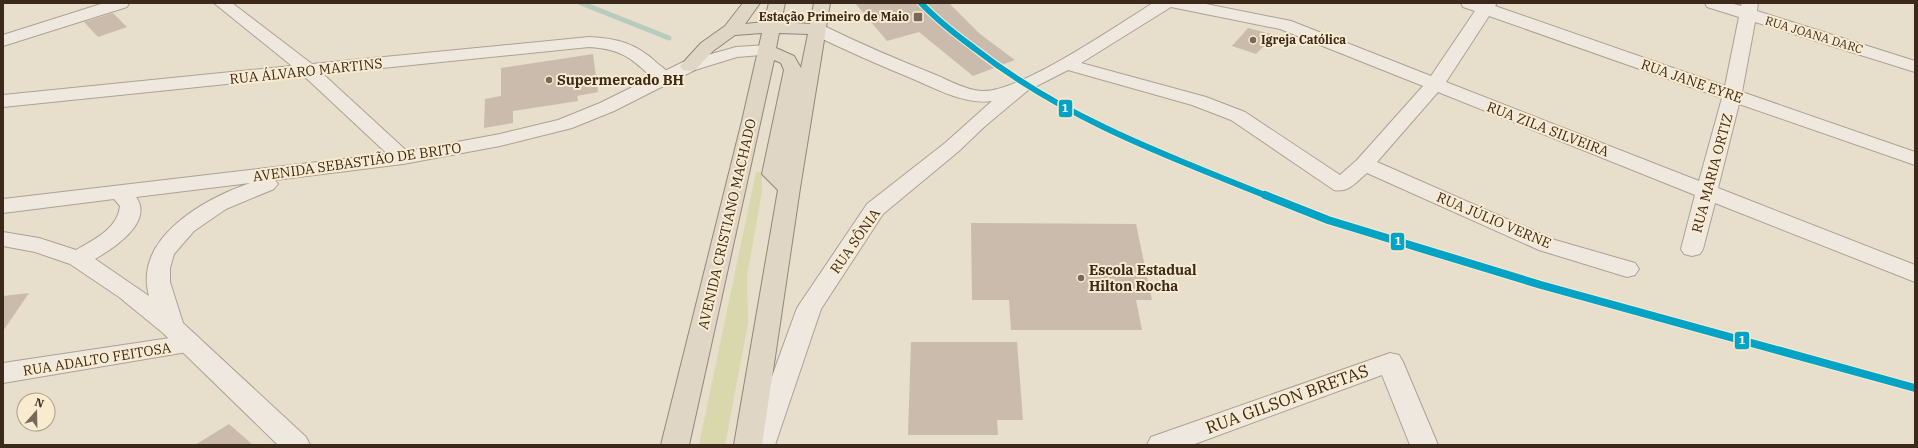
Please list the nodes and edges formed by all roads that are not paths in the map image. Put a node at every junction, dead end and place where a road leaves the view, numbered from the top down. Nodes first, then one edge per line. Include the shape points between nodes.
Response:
1 (120, 3) edge
2 (222, 3) edge
3 (752, 3) edge
4 (777, 3) edge
5 (822, 3) edge
6 (1165, 3) edge
7 (1176, 3) edge
8 (1713, 3) edge
9 (1481, 5) edge
10 (1748, 9) edge
11 (772, 27) junction
12 (731, 30) junction
13 (818, 30) junction
14 (3, 40) edge
15 (767, 50) junction
16 (1066, 64) junction
17 (689, 66) junction
18 (1915, 67) edge
19 (309, 71) junction
20 (664, 78) junction
21 (1435, 84) junction
22 (1020, 88) junction
23 (960, 91) junction
24 (1732, 96) junction
25 (3, 101) edge
26 (977, 123) junction
27 (403, 158) junction
28 (1915, 159) edge
29 (1364, 164) junction
30 (306, 171) junction
31 (789, 188) junction
32 (1707, 190) junction
33 (119, 193) junction
34 (3, 206) edge
35 (3, 240) edge
36 (1692, 249) dead end
37 (78, 259) junction
38 (1627, 269) dead end
39 (1915, 274) edge
40 (172, 327) junction
41 (190, 344) junction
42 (3, 373) edge
43 (296, 445) edge
44 (675, 445) edge
45 (748, 445) edge
46 (761, 445) edge
47 (1161, 445) edge
48 (1424, 445) edge

1 - 14 street
2 - 19 street
3 - 12 highway
4 - 11 highway, AVENIDA CRISTIANO MACHADO
5 - 13 highway
6 - 16 street, RUA SÔNIA
7 - 21 street, RUA ZILA SILVEIRA via 1285,25
8 - 10 street, RUA JOANA DARC
9 - 21 street
9 - 24 street, RUA JANE EYRE
10 - 18 street, RUA JOANA DARC
10 - 24 street, RUA MARIA ORTIZ
11 - 12 highway
11 - 13 highway
11 - 15 highway, AVENIDA CRISTIANO MACHADO
12 - 17 highway via 707,47
13 - 23 street, RUA SÔNIA
13 - 31 highway
15 - 17 street, AVENIDA SEBASTIÃO DE BRITO via 736,52
15 - 31 highway via 788,60 793,70 772,174
15 - 44 highway, AVENIDA CRISTIANO MACHADO
16 - 22 street, RUA SÔNIA
16 - 29 street via 1198,101 1238,116 1341,185
17 - 20 street, AVENIDA SEBASTIÃO DE BRITO
19 - 20 street, RUA ÁLVARO MARTINS via 589,42 610,42 629,48
19 - 25 street, RUA ÁLVARO MARTINS
19 - 27 street
20 - 27 street, AVENIDA SEBASTIÃO DE BRITO via 607,107 565,124 500,140
21 - 29 street
21 - 32 street, RUA ZILA SILVEIRA
22 - 23 street, RUA SÔNIA via 1000,95 983,97
22 - 26 street, RUA SÔNIA
23 - 26 street via 973,101 980,112
24 - 28 street, RUA JANE EYRE
24 - 32 street, RUA MARIA ORTIZ
26 - 46 street, RUA SÔNIA via 952,148 875,209 809,308
27 - 30 street, AVENIDA SEBASTIÃO DE BRITO
29 - 38 street, RUA JÚLIO VERNE via 1547,245
30 - 33 street, AVENIDA SEBASTIÃO DE BRITO
30 - 40 street via 232,197 207,211 174,239 162,255 158,269 158,283
31 - 45 highway
32 - 36 street, RUA MARIA ORTIZ
32 - 39 street, RUA ZILA SILVEIRA
33 - 34 street, AVENIDA SEBASTIÃO DE BRITO
33 - 37 street via 131,206 130,214 122,227 109,239
35 - 37 street via 39,245
37 - 40 street via 127,291
40 - 41 street
41 - 42 street, RUA ADALTO FEITOSA
41 - 43 street
47 - 48 street, RUA GILSON BRETAS via 1390,362

